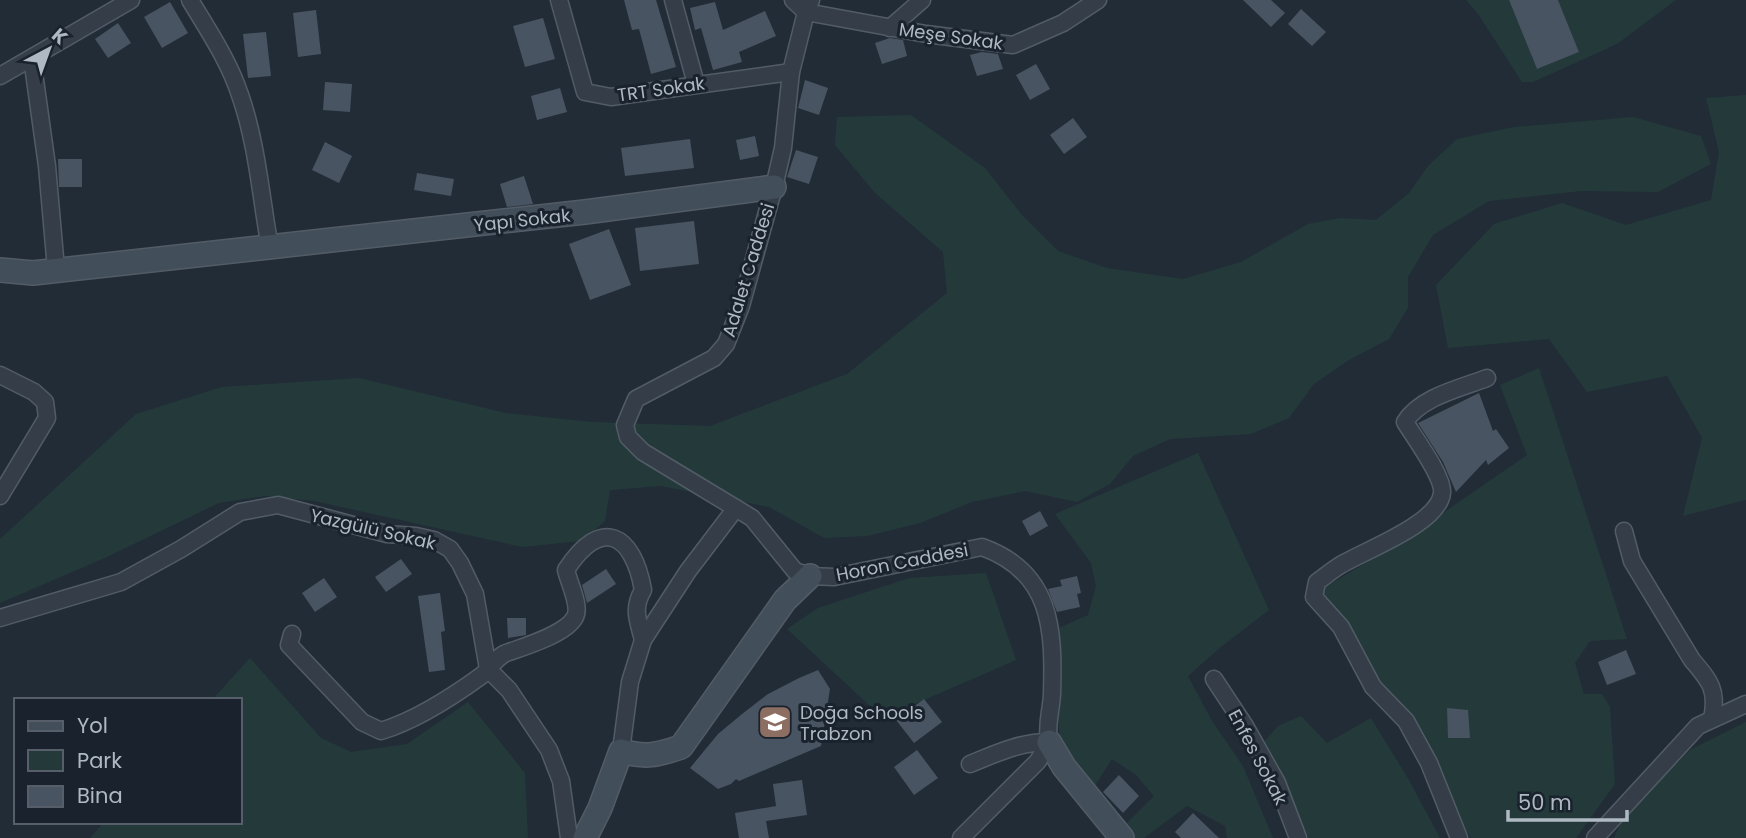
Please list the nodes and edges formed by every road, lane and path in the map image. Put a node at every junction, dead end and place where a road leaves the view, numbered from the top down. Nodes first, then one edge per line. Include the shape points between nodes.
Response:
1 (131, 0) edge
2 (190, 0) edge
3 (559, 0) edge
4 (673, 0) edge
5 (793, 0) edge
6 (922, 0) edge
7 (1098, 0) edge
8 (808, 6) edge
9 (890, 28) junction
10 (32, 58) junction
11 (791, 72) junction
12 (0, 76) edge
13 (696, 84) junction
14 (774, 187) junction
15 (270, 248) junction
16 (56, 269) junction
17 (0, 270) edge
18 (0, 375) edge
19 (1487, 378) dead end
20 (0, 496) edge
21 (736, 508) junction
22 (1624, 531) dead end
23 (810, 576) junction
24 (0, 618) edge
25 (292, 634) dead end
26 (643, 639) junction
27 (488, 669) junction
28 (1214, 679) dead end
29 (1746, 704) edge
30 (1712, 719) junction
31 (1049, 742) junction
32 (621, 751) junction
33 (971, 764) dead end
34 (569, 838) edge
35 (585, 838) edge
36 (961, 838) edge
37 (1122, 838) edge
38 (1298, 838) edge
39 (1460, 838) edge
40 (1595, 838) edge

1 - 10 street
2 - 15 street via 239,92
3 - 13 street, TRT Sokak via 585,92 611,97
4 - 13 street
5 - 8 street
6 - 9 street
7 - 9 street, Meşe Sokak via 1063,23 1013,45
8 - 9 street, Meşe Sokak
8 - 11 street, Adalet Caddesi
10 - 12 street
10 - 16 street
11 - 13 street, TRT Sokak
11 - 14 street, Adalet Caddesi
14 - 15 street, Yapı Sokak
14 - 21 street, Adalet Caddesi via 726,344 714,358 636,399 625,425 628,437 643,452
15 - 16 street, Yapı Sokak
16 - 17 street, Yapı Sokak via 33,273
18 - 20 street via 45,402 47,418
19 - 39 street via 1445,393 1412,411 1405,422 1440,481 1442,494 1435,508 1419,523 1317,582 1314,597 1341,627 1373,687 1406,721
21 - 23 street, Adalet Caddesi via 752,518 795,571
21 - 26 street
22 - 30 street via 1632,561 1712,689 1716,701
23 - 31 street, Horon Caddesi via 834,577 982,547 1002,554 1039,589 1048,619 1052,666 1046,727
23 - 32 street via 785,600 681,747 648,756
24 - 27 street, Yazgülü Sokak via 121,582 240,512 278,505 387,534 434,540 450,549 475,594
25 - 27 street via 289,645 362,722 381,731 402,724
26 - 27 street via 636,613 643,590 633,556 614,538 601,538 588,542 566,570 578,607 575,617 530,645 506,652
26 - 32 street via 630,682
27 - 34 street via 509,690 549,750 561,781
28 - 38 street, Enfes Sokak via 1277,783
29 - 30 street
30 - 40 street via 1698,726
31 - 33 street via 1016,746
31 - 36 street via 1038,761
31 - 37 street
32 - 35 street

